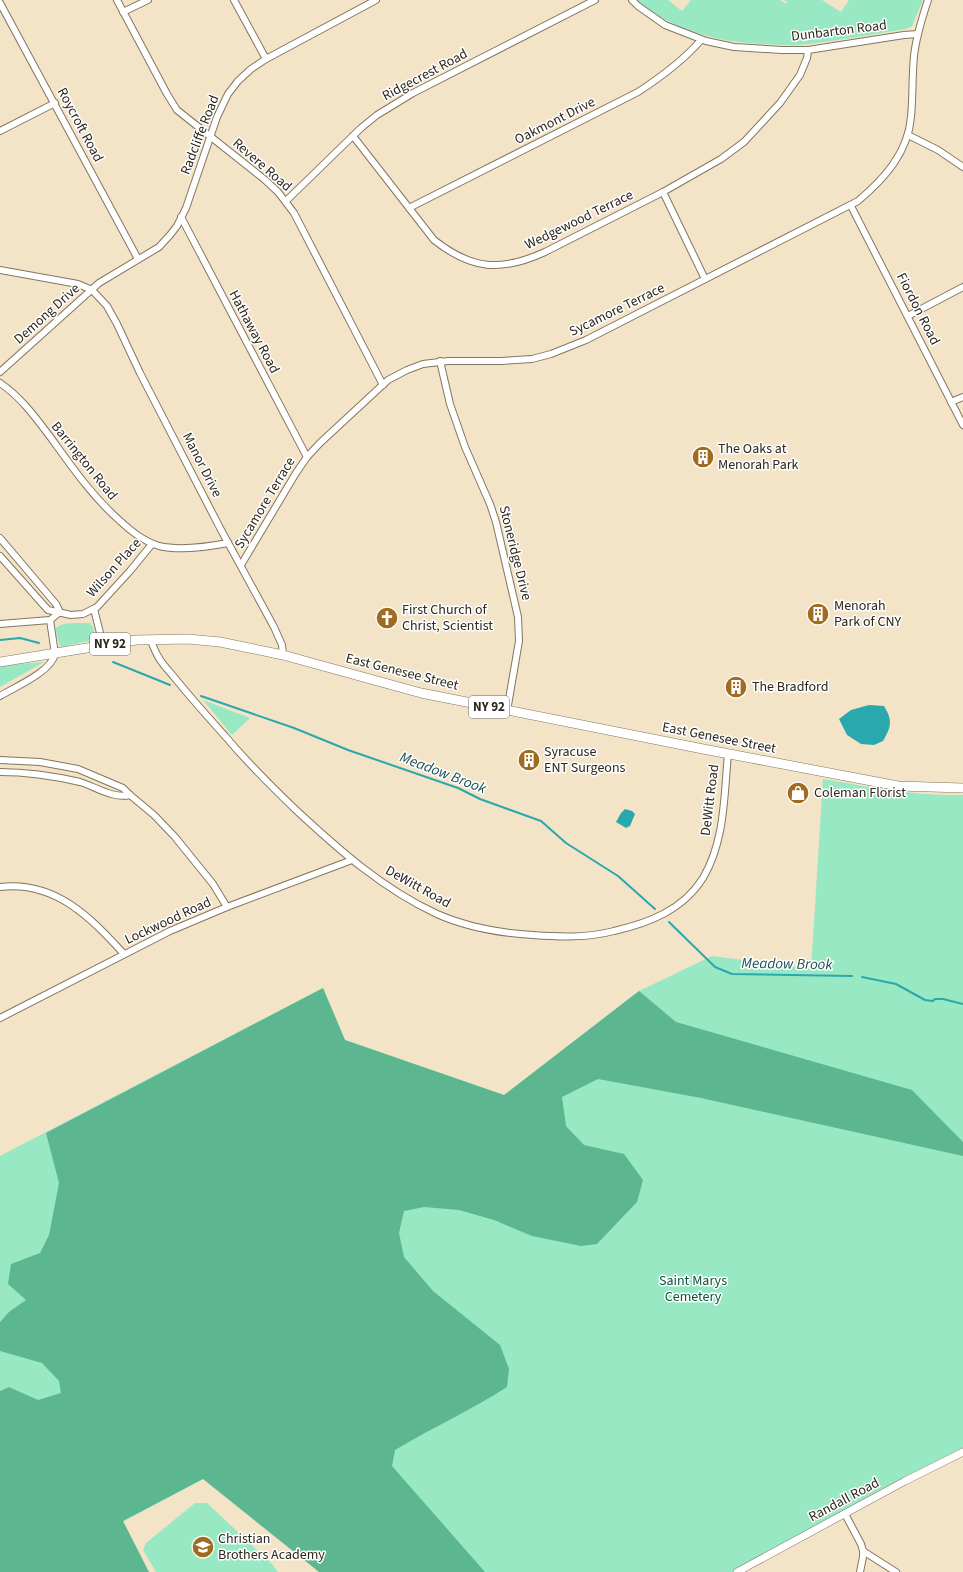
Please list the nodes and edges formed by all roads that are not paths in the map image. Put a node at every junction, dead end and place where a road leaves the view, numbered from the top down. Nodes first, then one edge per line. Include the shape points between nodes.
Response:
1 (116, 0) edge
2 (148, 0) edge
3 (234, 0) edge
4 (376, 0) edge
5 (595, 0) edge
6 (632, 0) edge
7 (928, 0) edge
8 (0, 3) edge
9 (123, 12) junction
10 (918, 34) junction
11 (702, 40) junction
12 (808, 50) junction
13 (266, 59) junction
14 (55, 103) junction
15 (0, 131) edge
16 (908, 135) junction
17 (353, 136) junction
18 (210, 137) junction
19 (963, 168) edge
20 (662, 192) junction
21 (286, 201) junction
22 (851, 206) junction
23 (409, 208) junction
24 (181, 217) junction
25 (138, 259) junction
26 (0, 270) edge
27 (705, 279) junction
28 (963, 287) edge
29 (92, 290) junction
30 (908, 316) junction
31 (440, 361) junction
32 (0, 372) edge
33 (0, 382) edge
34 (383, 384) junction
35 (963, 397) edge
36 (952, 402) junction
37 (963, 425) edge
38 (307, 457) junction
39 (0, 538) edge
40 (228, 543) junction
41 (152, 544) junction
42 (0, 556) edge
43 (241, 565) junction
44 (94, 609) junction
45 (60, 612) junction
46 (50, 620) junction
47 (0, 624) edge
48 (150, 639) junction
49 (103, 645) junction
50 (55, 654) junction
51 (283, 656) junction
52 (0, 662) edge
53 (0, 696) edge
54 (507, 711) junction
55 (728, 754) junction
56 (0, 760) edge
57 (0, 772) edge
58 (963, 788) edge
59 (130, 795) junction
60 (352, 860) junction
61 (0, 887) edge
62 (227, 907) junction
63 (124, 954) junction
64 (0, 1018) edge
65 (963, 1452) edge
66 (845, 1514) junction
67 (863, 1551) junction
68 (737, 1572) edge
69 (860, 1572) edge
70 (896, 1572) edge

1 - 9 street, Revere Road
2 - 9 street
3 - 13 street
4 - 13 street, Radcliffe Road
5 - 17 street, Ridgecrest Road via 413,93 377,115
6 - 11 street, Dunbarton Road via 665,25
7 - 10 street, Sycamore Terrace
8 - 14 street, Roycroft Road
9 - 18 street, Revere Road via 177,110
10 - 12 street, Dunbarton Road
10 - 16 street, Sycamore Terrace
11 - 12 street, Dunbarton Road via 734,47
11 - 23 street, Oakmont Drive via 663,76 638,92
12 - 20 street, Wedgewood Terrace via 800,74 780,103 744,142 721,159
13 - 18 street, Radcliffe Road via 251,69 228,94
14 - 15 street
14 - 25 street, Roycroft Road
16 - 19 street via 938,150
16 - 22 street, Sycamore Terrace via 891,169 877,185
17 - 21 street, Ridgecrest Road
17 - 23 street, Wedgewood Terrace
18 - 21 street, Revere Road via 264,179
18 - 24 street, Radcliffe Road
20 - 23 street, Wedgewood Terrace via 545,252 530,259 508,264 481,265 449,252 434,240
20 - 27 street
21 - 34 street, Revere Road
22 - 27 street, Sycamore Terrace
22 - 30 street, Fiordon Road
24 - 25 street, Radcliffe Road via 177,226 159,247
24 - 38 street, Hathaway Road
25 - 29 street, Radcliffe Road via 109,276
26 - 29 street via 78,284
27 - 31 street, Sycamore Terrace via 586,340 551,354 501,362
28 - 30 street
29 - 32 street, Demong Drive
29 - 40 street, Manor Drive via 107,306 117,324
30 - 36 street, Fiordon Road
31 - 34 street, Sycamore Terrace via 407,370
31 - 54 street, Stoneridge Drive via 450,404 496,522 518,616 519,648
33 - 41 street, Barrington Road via 18,397 86,486 106,508 129,530
34 - 38 street, Sycamore Terrace
35 - 36 street
36 - 37 street, Fiordon Road
38 - 43 street, Sycamore Terrace
39 - 45 street
40 - 41 street, Barrington Road via 202,548
40 - 43 street, Manor Drive
41 - 44 street, Wilson Place
42 - 45 street via 48,610
43 - 51 street, Manor Drive via 282,645
44 - 45 street via 84,614 71,615
44 - 49 street
45 - 46 street
46 - 47 street
46 - 50 street
48 - 49 main road, East Genesee Street / NY 92
48 - 51 main road, East Genesee Street / NY 92 via 220,642
48 - 60 street, DeWitt Road via 158,658 251,766
49 - 50 main road, East Genesee Street / NY 92
50 - 52 main road, East Genesee Street / NY 92
50 - 53 street via 48,666
51 - 54 main road, East Genesee Street / NY 92 via 421,693
54 - 55 main road, East Genesee Street / NY 92
55 - 58 main road, East Genesee Street / NY 92 via 898,786
55 - 60 street, DeWitt Road via 721,828 714,854 703,877 673,909 657,918 628,928 583,937 510,933 474,926 439,915 401,895
56 - 59 street via 40,762 78,769 123,788
57 - 59 street via 51,776 121,797
59 - 62 street via 175,836 213,884
60 - 62 street, Lockwood Road
61 - 63 street via 37,889 75,906
62 - 63 street, Lockwood Road
63 - 64 street, Lockwood Road
65 - 66 street, Randall Road
66 - 67 street
66 - 68 street, Randall Road
67 - 69 street
67 - 70 street

